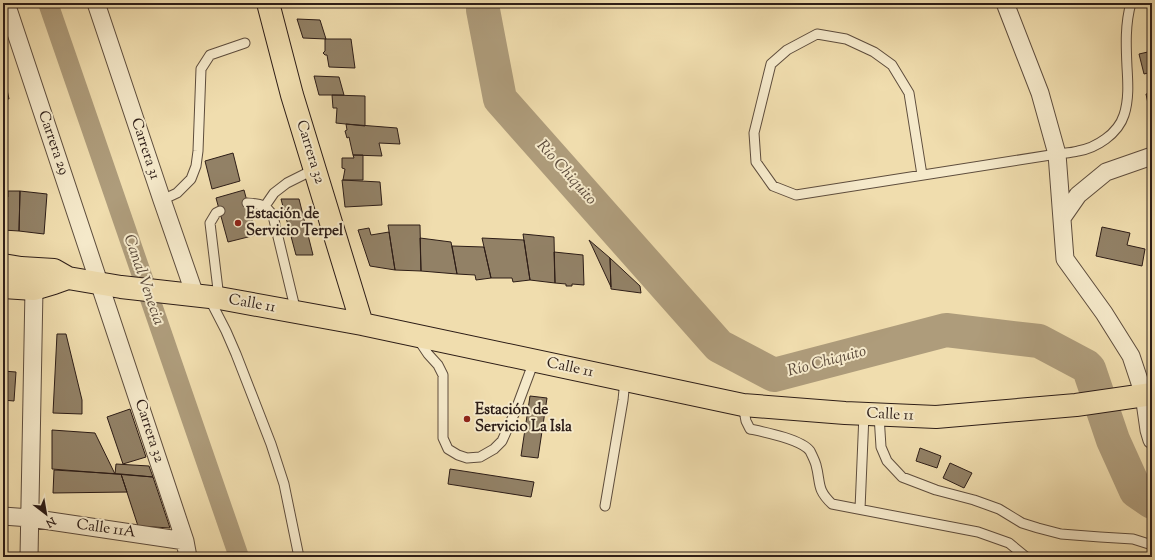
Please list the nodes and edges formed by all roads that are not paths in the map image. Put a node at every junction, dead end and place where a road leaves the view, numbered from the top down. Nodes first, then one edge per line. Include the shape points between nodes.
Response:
1 (6, 3) edge
2 (96, 3) edge
3 (268, 3) edge
4 (1005, 3) edge
5 (1131, 3) edge
6 (245, 43) dead end
7 (1057, 154) junction
8 (1152, 156) edge
9 (315, 169) junction
10 (922, 175) junction
11 (162, 200) junction
12 (247, 203) dead end
13 (265, 206) junction
14 (220, 211) dead end
15 (1062, 218) junction
16 (12, 267) edge
17 (68, 278) junction
18 (100, 284) junction
19 (3, 287) edge
20 (34, 289) junction
21 (208, 296) junction
22 (296, 312) junction
23 (362, 324) junction
24 (415, 335) junction
25 (534, 361) junction
26 (625, 380) junction
27 (1148, 394) edge
28 (743, 405) junction
29 (872, 414) junction
30 (1152, 440) edge
31 (605, 506) dead end
32 (860, 509) junction
33 (3, 516) edge
34 (30, 518) junction
35 (1152, 545) edge
36 (186, 549) edge
37 (29, 557) edge
38 (299, 557) edge
39 (1026, 557) edge

1 - 18 street, Carrera 29
2 - 11 street, Carrera 31
3 - 9 main road, Carrera 32
4 - 7 street via 1040,93
5 - 7 lane via 1126,26 1128,94 1124,116 1117,128 1103,142 1079,151
6 - 11 lane via 210,54 201,69 196,166 191,179 177,193
7 - 10 lane
7 - 15 street
8 - 15 street via 1106,172 1078,195
9 - 13 lane via 287,183 274,193
9 - 23 main road, Carrera 32
10 - 10 lane via 796,195 773,186 756,162 754,134 771,64 787,50 817,34 846,39 874,52 892,65 909,93
11 - 21 street, Carrera 31
12 - 13 lane
13 - 22 lane via 273,216
14 - 21 lane via 210,223
15 - 27 street via 1065,259 1131,356
16 - 17 main road, Calle 11 via 54,270
16 - 20 street
17 - 18 main road, Calle 11
17 - 20 main road, Calle 11
18 - 21 main road, Calle 11
18 - 36 street, Carrera 32
19 - 20 main road, Calle 11
20 - 34 street
21 - 22 main road, Calle 11
21 - 38 lane via 226,331 271,444 284,484
22 - 23 main road, Calle 11
23 - 24 main road, Calle 11
24 - 25 main road, Calle 11
24 - 25 lane via 443,375 444,438 448,449 467,458 480,457 502,441
25 - 26 main road, Calle 11
26 - 28 main road, Calle 11
26 - 31 lane
27 - 29 main road, Calle 11 via 1076,405 936,417
27 - 30 street via 1149,430
28 - 29 main road, Calle 11
28 - 32 lane via 750,428 778,435 809,450 816,465 819,486 832,504
29 - 32 lane
29 - 35 lane via 887,461 902,477 999,509 1022,523 1038,528 1061,534 1133,539
32 - 39 lane via 978,532 1009,543
33 - 34 street, Calle 11A
34 - 36 street, Calle 11A
34 - 37 street

